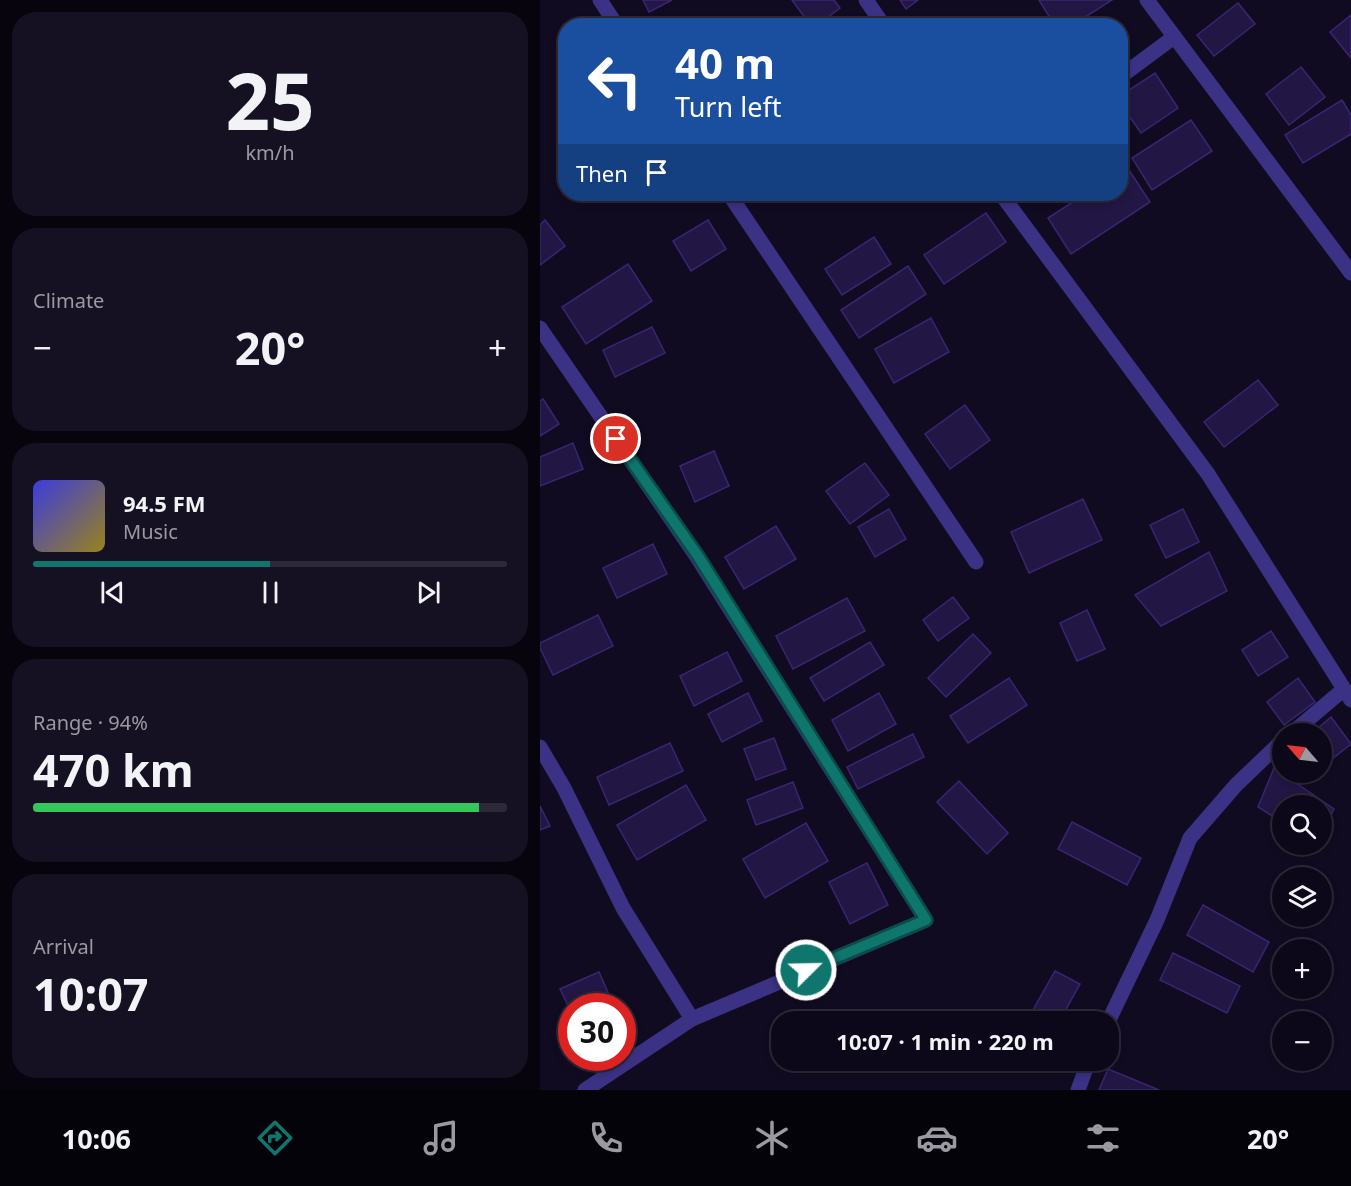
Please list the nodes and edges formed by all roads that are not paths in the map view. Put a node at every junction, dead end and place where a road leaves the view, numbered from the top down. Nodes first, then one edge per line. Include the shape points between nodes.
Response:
1 (600, 0) edge
2 (866, 0) edge
3 (1147, 0) edge
4 (612, 18) edge
5 (878, 18) edge
6 (1174, 36) junction
7 (1128, 70) edge
8 (734, 201) edge
9 (1006, 201) edge
10 (1351, 273) edge
11 (540, 328) edge
12 (976, 562) dead end
13 (1347, 694) edge
14 (1306, 723) edge
15 (540, 747) edge
16 (1272, 751) edge
17 (1113, 1011) edge
18 (692, 1019) junction
19 (1085, 1071) edge
20 (585, 1090) edge
21 (1078, 1090) edge

1 - 4 street
2 - 5 street
3 - 6 street
6 - 7 street
6 - 10 street
8 - 12 street
9 - 13 street via 1208,474
11 - 18 street via 698,556 926,920
13 - 14 street
15 - 18 street via 623,908
16 - 17 street via 1190,838 1157,920
18 - 20 street
19 - 21 street

